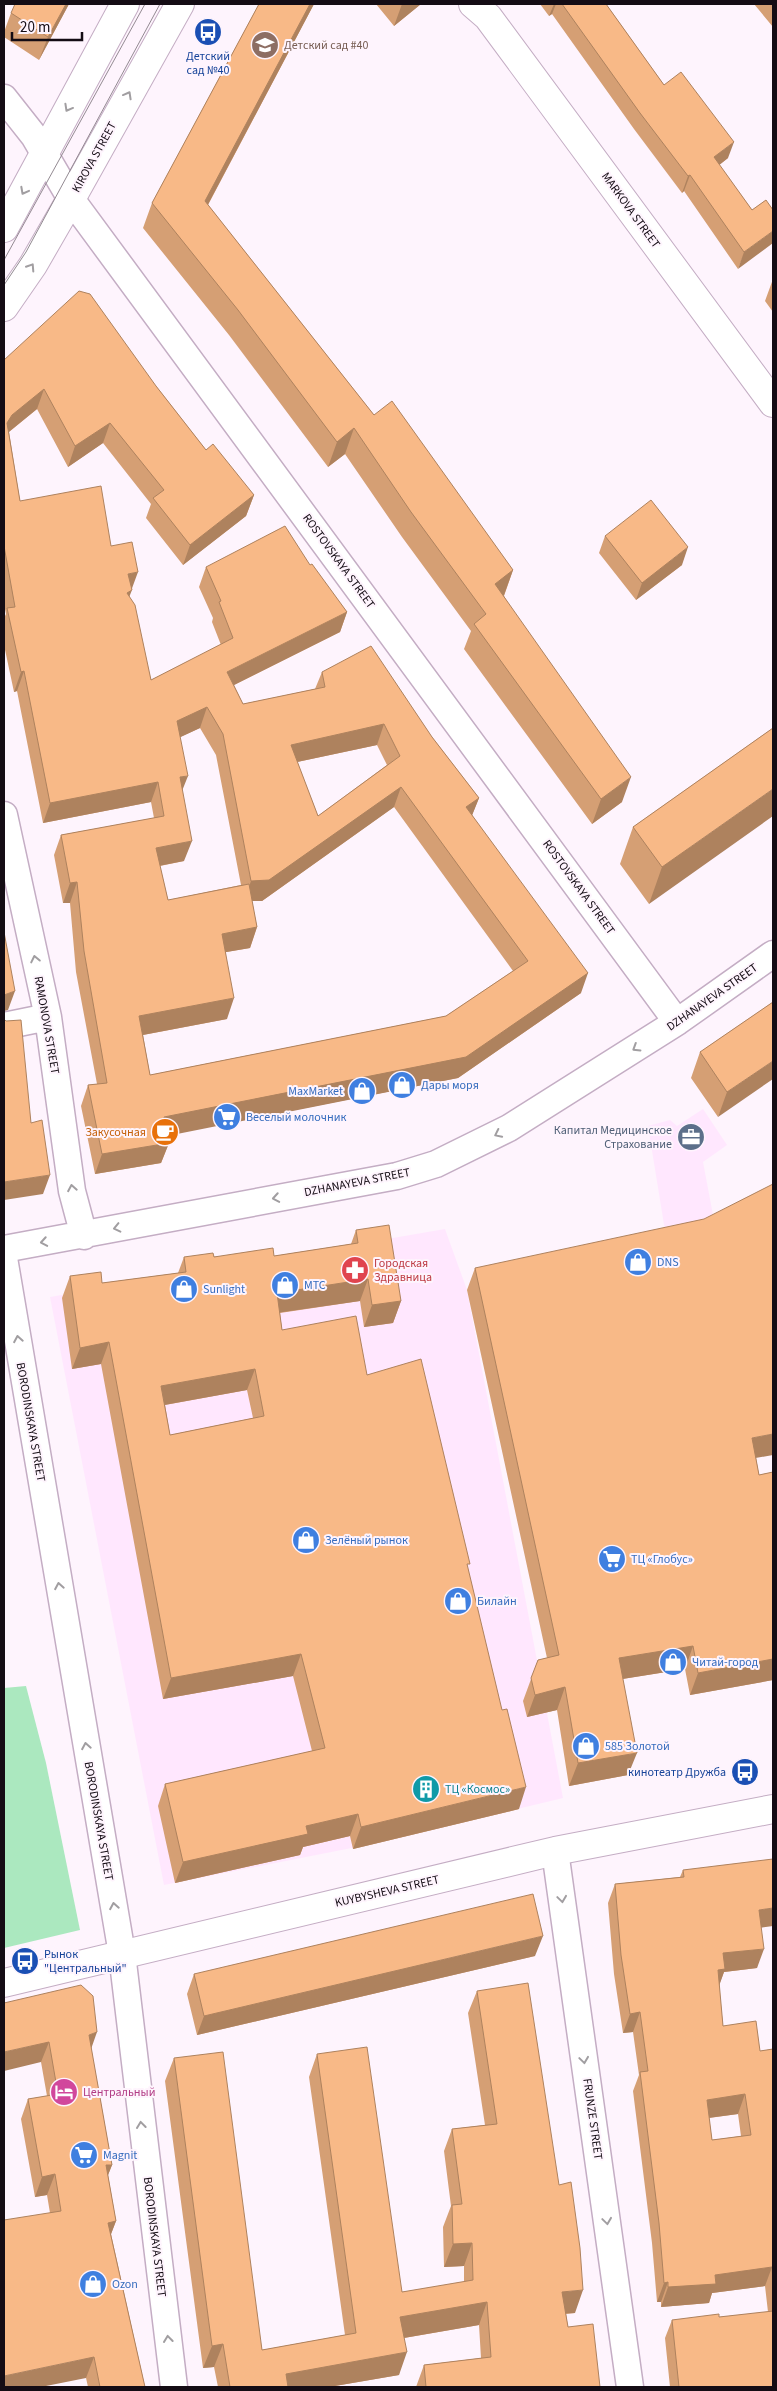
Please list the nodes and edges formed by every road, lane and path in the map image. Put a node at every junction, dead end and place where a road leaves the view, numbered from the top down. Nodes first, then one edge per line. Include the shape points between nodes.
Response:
1 (125, 4) edge
2 (180, 4) edge
3 (481, 8) edge
4 (4, 98) edge
5 (44, 152) junction
6 (71, 199) junction
7 (4, 228) edge
8 (4, 308) edge
9 (773, 403) edge
10 (4, 815) edge
11 (773, 954) edge
12 (48, 1017) junction
13 (677, 1022) junction
14 (4, 1026) edge
15 (84, 1236) junction
16 (4, 1249) edge
17 (4, 1258) edge
18 (773, 1808) edge
19 (555, 1851) junction
20 (122, 1954) junction
21 (4, 1982) edge
22 (174, 2387) edge
23 (630, 2387) edge

1 -> 5 main road
6 -> 2 main road, KIROVA STREET
3 - 9 main road, MARKOVA STREET
4 - 5 street, ROSTOVSKAYA STREET
5 - 6 street, ROSTOVSKAYA STREET
5 -> 7 main road
8 -> 6 main road, KIROVA STREET via 33,266
6 - 13 street, ROSTOVSKAYA STREET
12 -> 10 street, RAMONOVA STREET
11 - 13 street, DZHANAYEVA STREET
12 - 14 street
15 -> 12 street, RAMONOVA STREET via 72,1190
13 -> 15 street, DZHANAYEVA STREET via 509,1128 436,1164 397,1176 122,1226
15 -> 16 street, DZHANAYEVA STREET
20 -> 17 street, BORODINSKAYA STREET
18 - 19 main road, KUYBYSHEVA STREET
19 - 20 main road, KUYBYSHEVA STREET
19 -> 23 street, FRUNZE STREET
20 - 21 main road, KUYBYSHEVA STREET
22 -> 20 street, BORODINSKAYA STREET

